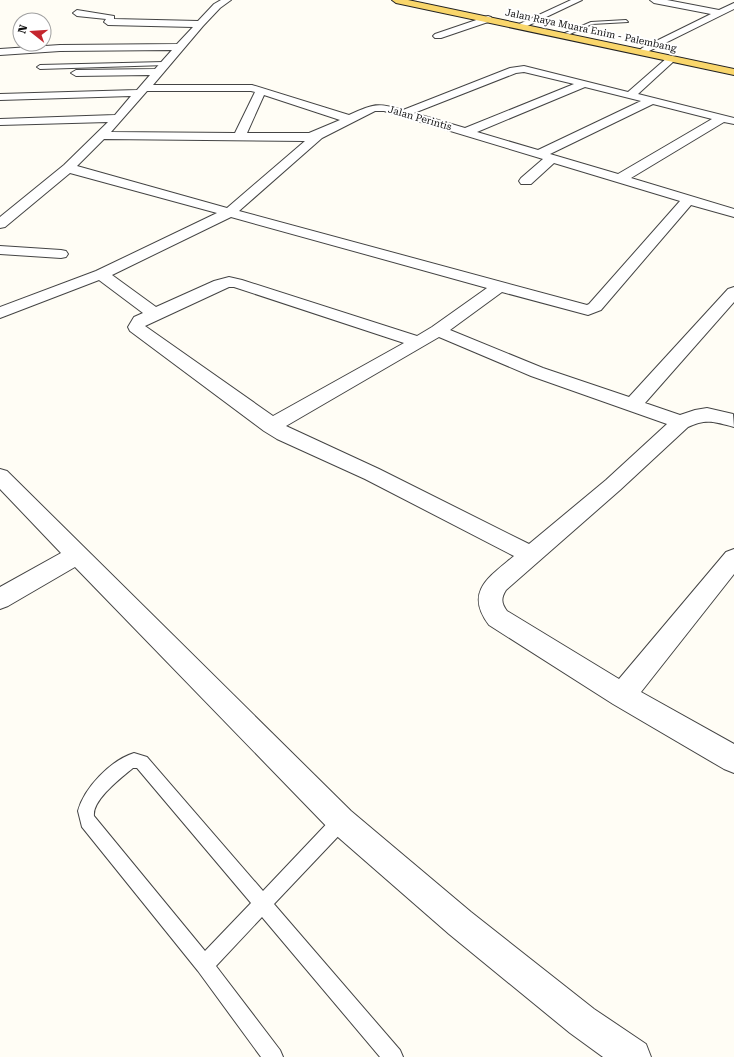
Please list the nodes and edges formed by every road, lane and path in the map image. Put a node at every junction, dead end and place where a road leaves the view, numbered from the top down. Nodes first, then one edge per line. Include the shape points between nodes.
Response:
1 (228, 0) edge
2 (396, 0) edge
3 (414, 0) edge
4 (578, 0) edge
5 (654, 0) edge
6 (734, 6) edge
7 (77, 13) dead end
8 (719, 13) junction
9 (488, 19) junction
10 (626, 22) dead end
11 (200, 24) junction
12 (523, 25) junction
13 (143, 30) junction
14 (568, 33) junction
15 (438, 36) dead end
16 (179, 47) junction
17 (130, 48) junction
18 (645, 50) junction
19 (0, 52) edge
20 (671, 59) junction
21 (40, 66) dead end
22 (161, 68) junction
23 (734, 68) edge
24 (734, 72) edge
25 (76, 73) dead end
26 (584, 84) junction
27 (143, 90) junction
28 (263, 91) junction
29 (631, 95) junction
30 (0, 97) edge
31 (651, 101) junction
32 (405, 113) junction
33 (118, 118) junction
34 (350, 119) junction
35 (728, 120) edge
36 (0, 122) edge
37 (466, 132) junction
38 (101, 135) junction
39 (318, 135) junction
40 (238, 137) junction
41 (539, 154) junction
42 (552, 158) junction
43 (68, 168) junction
44 (621, 178) junction
45 (526, 181) dead end
46 (690, 199) junction
47 (734, 212) edge
48 (229, 213) junction
49 (0, 224) edge
50 (0, 250) edge
51 (61, 254) dead end
52 (101, 274) junction
53 (499, 288) junction
54 (734, 292) edge
55 (0, 313) edge
56 (155, 314) junction
57 (438, 332) junction
58 (419, 342) junction
59 (632, 405) junction
60 (734, 421) edge
61 (681, 422) junction
62 (271, 426) junction
63 (0, 476) edge
64 (78, 554) junction
65 (531, 555) junction
66 (734, 558) edge
67 (0, 600) edge
68 (622, 695) junction
69 (734, 758) edge
70 (341, 821) junction
71 (263, 903) junction
72 (204, 965) junction
73 (273, 1057) edge
74 (393, 1057) edge
75 (633, 1057) edge

1 - 11 street via 217,6
2 - 9 main road, Jalan Raya Muara Enim - Palembang
3 - 12 main road, Jalan Raya Muara Enim - Palembang
4 - 12 street
5 - 8 street
6 - 8 street
7 - 13 street via 109,16 111,18 108,22
8 - 18 street
9 - 12 main road, Jalan Raya Muara Enim - Palembang
9 - 15 street
10 - 14 lane via 591,22
11 - 13 street
11 - 16 street
12 - 14 main road, Jalan Raya Muara Enim - Palembang
12 - 20 main road, Jalan Raya Muara Enim - Palembang
13 - 17 street
14 - 18 main road, Jalan Raya Muara Enim - Palembang
16 - 17 street
16 - 22 street
17 - 19 street via 60,48
18 - 23 main road, Jalan Raya Muara Enim - Palembang
20 - 24 main road, Jalan Raya Muara Enim - Palembang
20 - 29 street
21 - 22 lane
22 - 25 street
22 - 27 street
26 - 29 street
26 - 32 street via 529,70 516,70
26 - 37 street
27 - 28 street via 249,87
27 - 30 street
27 - 33 street
28 - 34 street
28 - 40 street via 258,95
29 - 31 street
31 - 35 street
31 - 41 street
32 - 34 street, Jalan Perintis via 376,108
32 - 37 street, Jalan Perintis
33 - 36 street
33 - 38 street
34 - 39 street, Jalan Perintis
35 - 44 street
37 - 41 street, Jalan Perintis
38 - 40 street, Jalan Perintis
38 - 43 street
39 - 40 street, Jalan Perintis
39 - 48 street
41 - 42 street, Jalan Perintis
42 - 44 street, Jalan Perintis
42 - 45 street
43 - 48 street
43 - 49 street
44 - 46 street, Jalan Perintis
46 - 47 street, Jalan Perintis
46 - 53 street via 595,307 588,310
48 - 52 street
48 - 53 street
50 - 51 street
52 - 55 street
52 - 56 street
53 - 57 street
54 - 59 street
56 - 58 street via 220,284 233,282
56 - 62 street via 139,322 136,327 138,330
57 - 58 street
57 - 59 street via 538,372
58 - 62 street
59 - 61 street
60 - 61 street via 707,414 693,416
61 - 65 street via 613,485
62 - 65 street
63 - 64 street
64 - 67 street
64 - 70 street
65 - 68 street via 494,589 490,595 492,610 498,618
66 - 68 street
68 - 69 street
70 - 71 lane
70 - 75 street via 466,928 582,1021
71 - 72 lane
71 - 72 lane via 142,762 128,762 91,798 85,814 88,821
71 - 74 lane
72 - 73 lane

